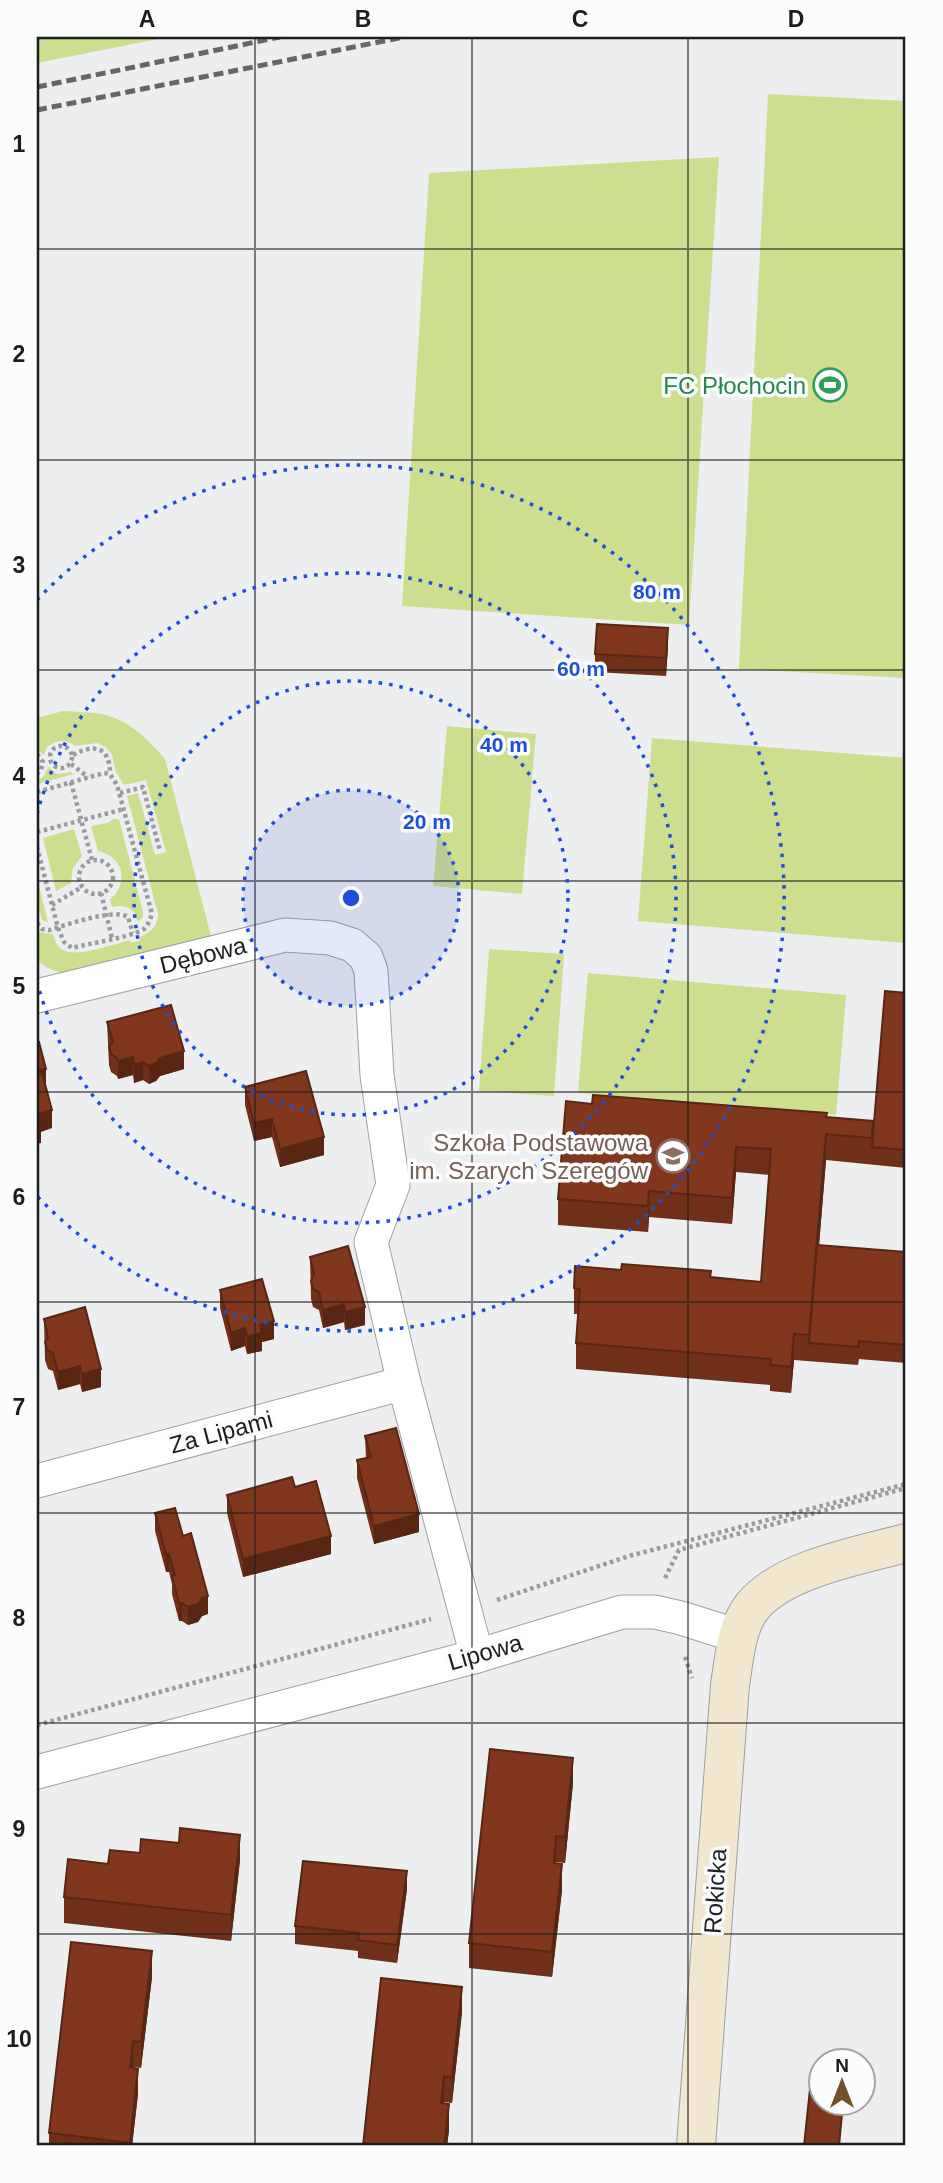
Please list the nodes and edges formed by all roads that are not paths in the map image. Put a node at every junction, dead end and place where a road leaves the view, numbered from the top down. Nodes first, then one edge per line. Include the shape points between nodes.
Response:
1 (37, 996) edge
2 (404, 1383) junction
3 (37, 1481) edge
4 (906, 1542) edge
5 (738, 1636) junction
6 (477, 1656) junction
7 (37, 1772) edge
8 (696, 2146) edge

1 - 2 street, Dębowa via 285,936 330,939 352,945 366,957 393,1185 371,1242
2 - 3 street, Za Lipami
2 - 6 street
4 - 5 main road via 803,1572 776,1586 752,1607
5 - 6 street, Lipowa via 663,1613 622,1612
5 - 8 main road, Rokicka via 730,1685
6 - 7 street, Lipowa

